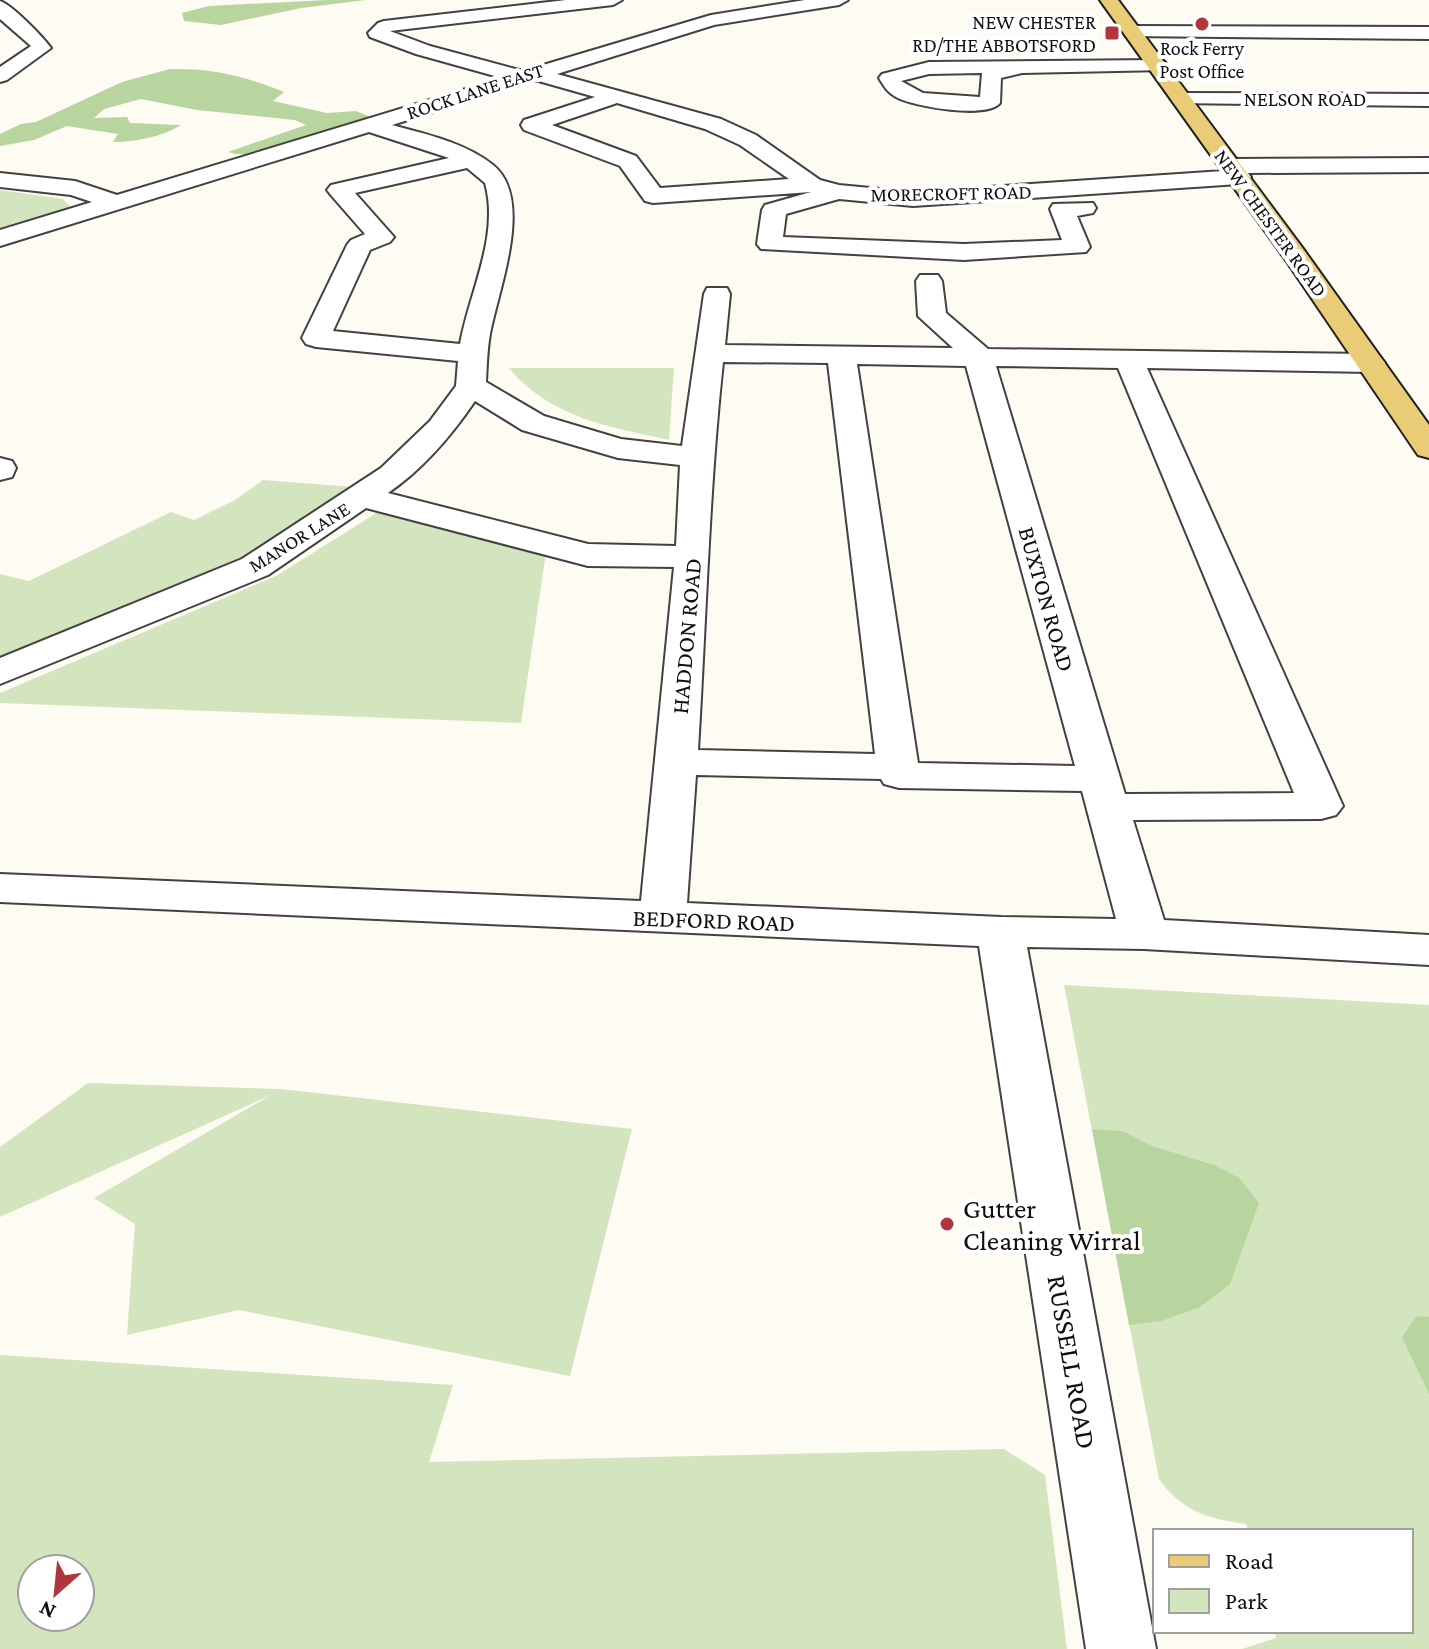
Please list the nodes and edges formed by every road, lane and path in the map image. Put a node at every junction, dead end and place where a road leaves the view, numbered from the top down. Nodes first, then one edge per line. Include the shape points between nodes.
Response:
1 (613, 0) edge
2 (839, 0) edge
3 (1109, 0) edge
4 (0, 6) edge
5 (687, 10) dead end
6 (1354, 16) dead end
7 (711, 20) junction
8 (1133, 32) junction
9 (1373, 33) junction
10 (1429, 33) edge
11 (1158, 66) junction
12 (1022, 67) junction
13 (527, 75) junction
14 (0, 76) edge
15 (618, 96) junction
16 (1181, 99) junction
17 (1429, 100) edge
18 (370, 125) junction
19 (544, 131) junction
20 (513, 138) dead end
21 (469, 152) junction
22 (1429, 165) edge
23 (1234, 172) junction
24 (0, 180) edge
25 (812, 185) junction
26 (1060, 190) junction
27 (838, 192) junction
28 (115, 202) junction
29 (0, 238) edge
30 (929, 281) dead end
31 (717, 294) dead end
32 (708, 353) junction
33 (841, 354) junction
34 (978, 355) junction
35 (1128, 358) junction
36 (1370, 363) junction
37 (472, 370) junction
38 (1429, 448) edge
39 (697, 457) junction
40 (362, 497) junction
41 (693, 557) junction
42 (0, 672) edge
43 (675, 762) junction
44 (898, 767) junction
45 (1103, 793) junction
46 (0, 888) edge
47 (663, 918) junction
48 (1001, 932) junction
49 (1144, 934) junction
50 (1429, 950) edge
51 (1121, 1649) edge

1 - 13 street, MORECROFT ROAD via 408,23 377,33
2 - 7 street, ROCK LANE EAST
3 - 8 main road, NEW CHESTER ROAD
4 - 14 street via 5,16 34,34 41,48
5 - 7 street
6 - 9 street
7 - 13 street, ROCK LANE EAST
8 - 9 street
8 - 11 main road, NEW CHESTER ROAD
9 - 10 street
11 - 12 street
11 - 16 main road, NEW CHESTER ROAD
12 - 12 street via 991,75 990,103 927,101 896,89 889,78 929,68
13 - 15 street, MORECROFT ROAD
13 - 18 street, ROCK LANE EAST
15 - 19 street via 532,125
15 - 25 street, MORECROFT ROAD via 737,134
16 - 17 street, NELSON ROAD via 1332,94
16 - 23 main road, NEW CHESTER ROAD
18 - 21 street
18 - 28 street, ROCK LANE EAST
19 - 20 street
19 - 25 street via 628,161 653,196
21 - 37 street via 496,181 503,216
21 - 37 street via 339,190 381,237 360,245 316,338
22 - 23 street, MORECROFT ROAD
23 - 26 street, MORECROFT ROAD
23 - 36 main road, NEW CHESTER ROAD
24 - 28 street via 75,188
25 - 27 street, MORECROFT ROAD
26 - 27 street, MORECROFT ROAD via 913,199
26 - 27 street, MORECROFT ROAD via 1084,208 1062,209 1077,247 891,252 770,244 774,210
28 - 29 street, ROCK LANE EAST
30 - 34 street via 932,316
31 - 32 street, HADDON ROAD
32 - 33 street
32 - 39 street, HADDON ROAD
33 - 34 street
33 - 44 street
34 - 35 street
34 - 45 street, BUXTON ROAD
35 - 36 street
35 - 45 street via 1321,806
36 - 38 main road, NEW CHESTER ROAD
37 - 39 street via 533,423 618,448
37 - 40 street, MANOR LANE via 441,428
39 - 41 street, HADDON ROAD
40 - 41 street via 588,555
40 - 42 street, MANOR LANE via 255,567
41 - 43 street, HADDON ROAD
43 - 44 street
43 - 47 street, HADDON ROAD
44 - 45 street via 899,775
45 - 49 street, BUXTON ROAD
46 - 47 street, BEDFORD ROAD
47 - 48 street, BEDFORD ROAD
48 - 49 street, BEDFORD ROAD
48 - 51 street, RUSSELL ROAD
49 - 50 street, BEDFORD ROAD

